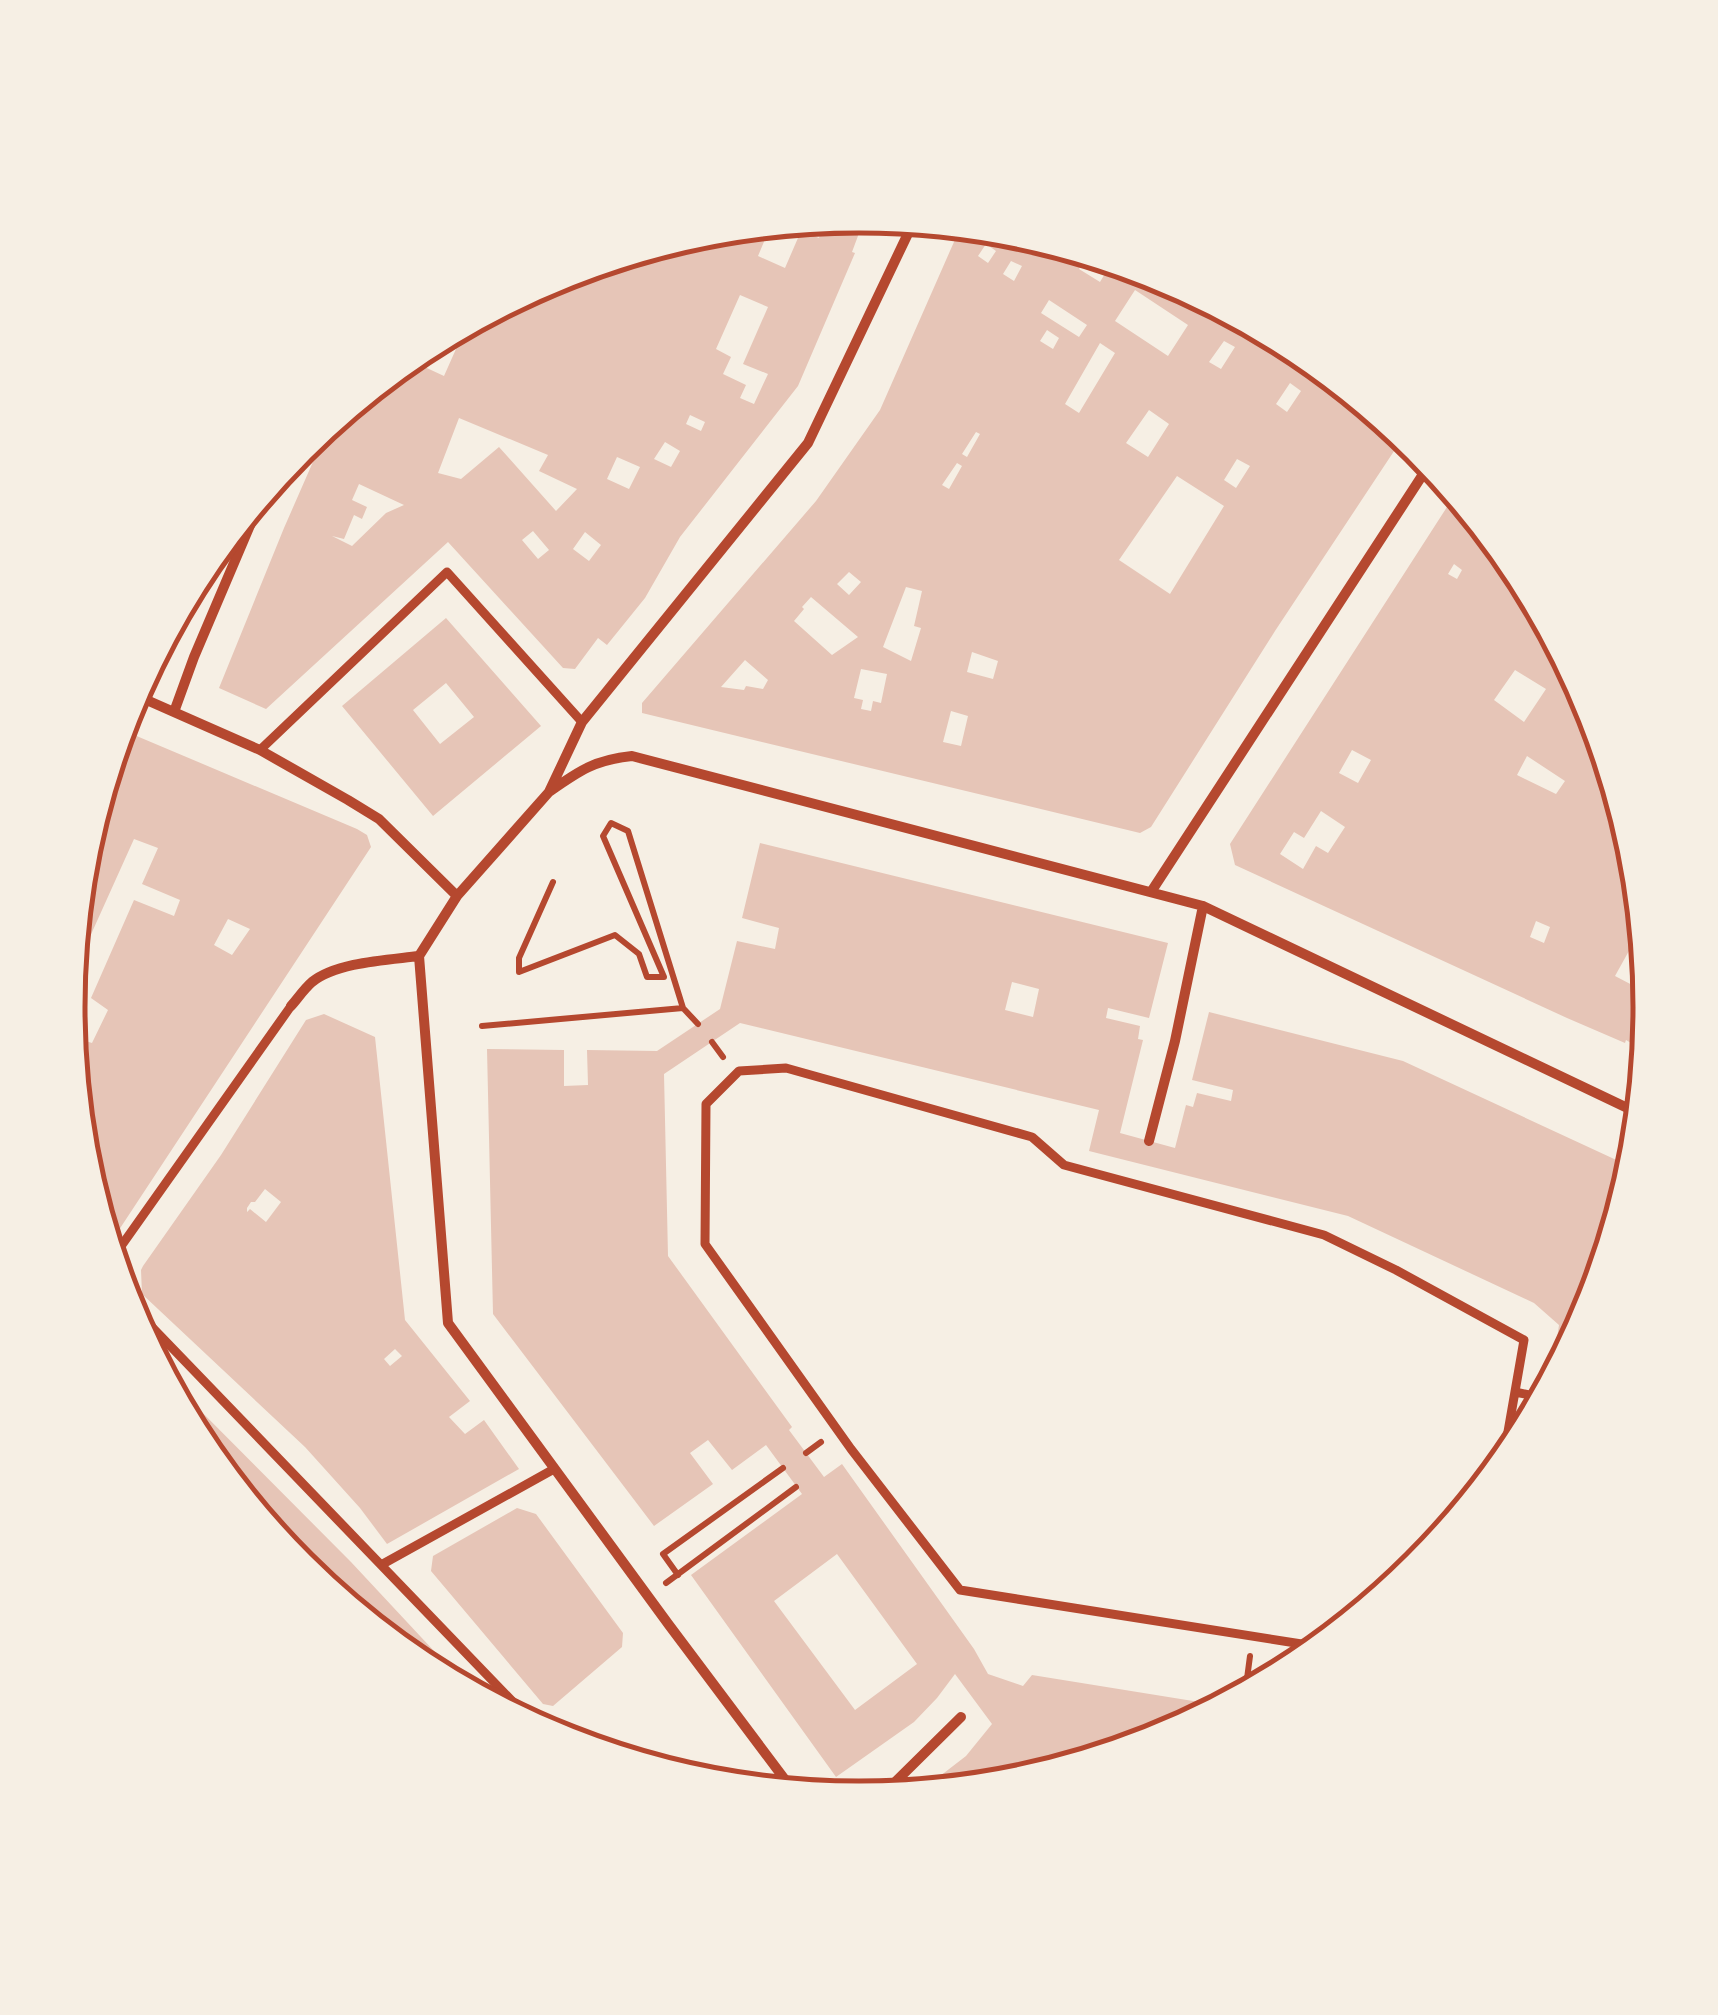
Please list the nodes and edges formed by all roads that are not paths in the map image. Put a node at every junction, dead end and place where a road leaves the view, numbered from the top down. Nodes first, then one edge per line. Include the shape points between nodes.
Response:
1 (907, 235) edge
2 (1421, 476) edge
3 (246, 535) edge
4 (149, 701) edge
5 (174, 712) junction
6 (582, 722) junction
7 (260, 750) junction
8 (549, 792) junction
9 (1151, 892) junction
10 (457, 896) junction
11 (1203, 906) junction
12 (419, 956) junction
13 (291, 1006) joint
14 (1626, 1107) edge
15 (1149, 1141) dead end
16 (122, 1244) edge
17 (157, 1332) edge
18 (1515, 1392) junction
19 (1529, 1395) edge
20 (1509, 1429) edge
21 (554, 1469) junction
22 (381, 1565) junction
23 (1300, 1643) edge
24 (507, 1697) edge
25 (961, 1717) dead end
26 (785, 1778) edge
27 (897, 1781) edge

1 - 6 street via 808,444
2 - 9 street
3 - 5 street
4 - 5 street
5 - 7 street
6 - 7 street via 447,572
6 - 8 street
7 - 10 street via 379,819
8 - 9 street via 608,758 632,756
8 - 10 street
9 - 11 street
10 - 12 street
11 - 14 street
11 - 15 street
12 - 13 street via 328,973
12 - 21 street via 448,1322
13 - 16 street
17 - 22 street
18 - 19 street
18 - 20 street
18 - 23 street via 1524,1340 1324,1235 1064,1164 1032,1136 786,1068 740,1071 706,1104 705,1244 960,1590
21 - 22 street
21 - 26 street
22 - 24 street
25 - 27 street

